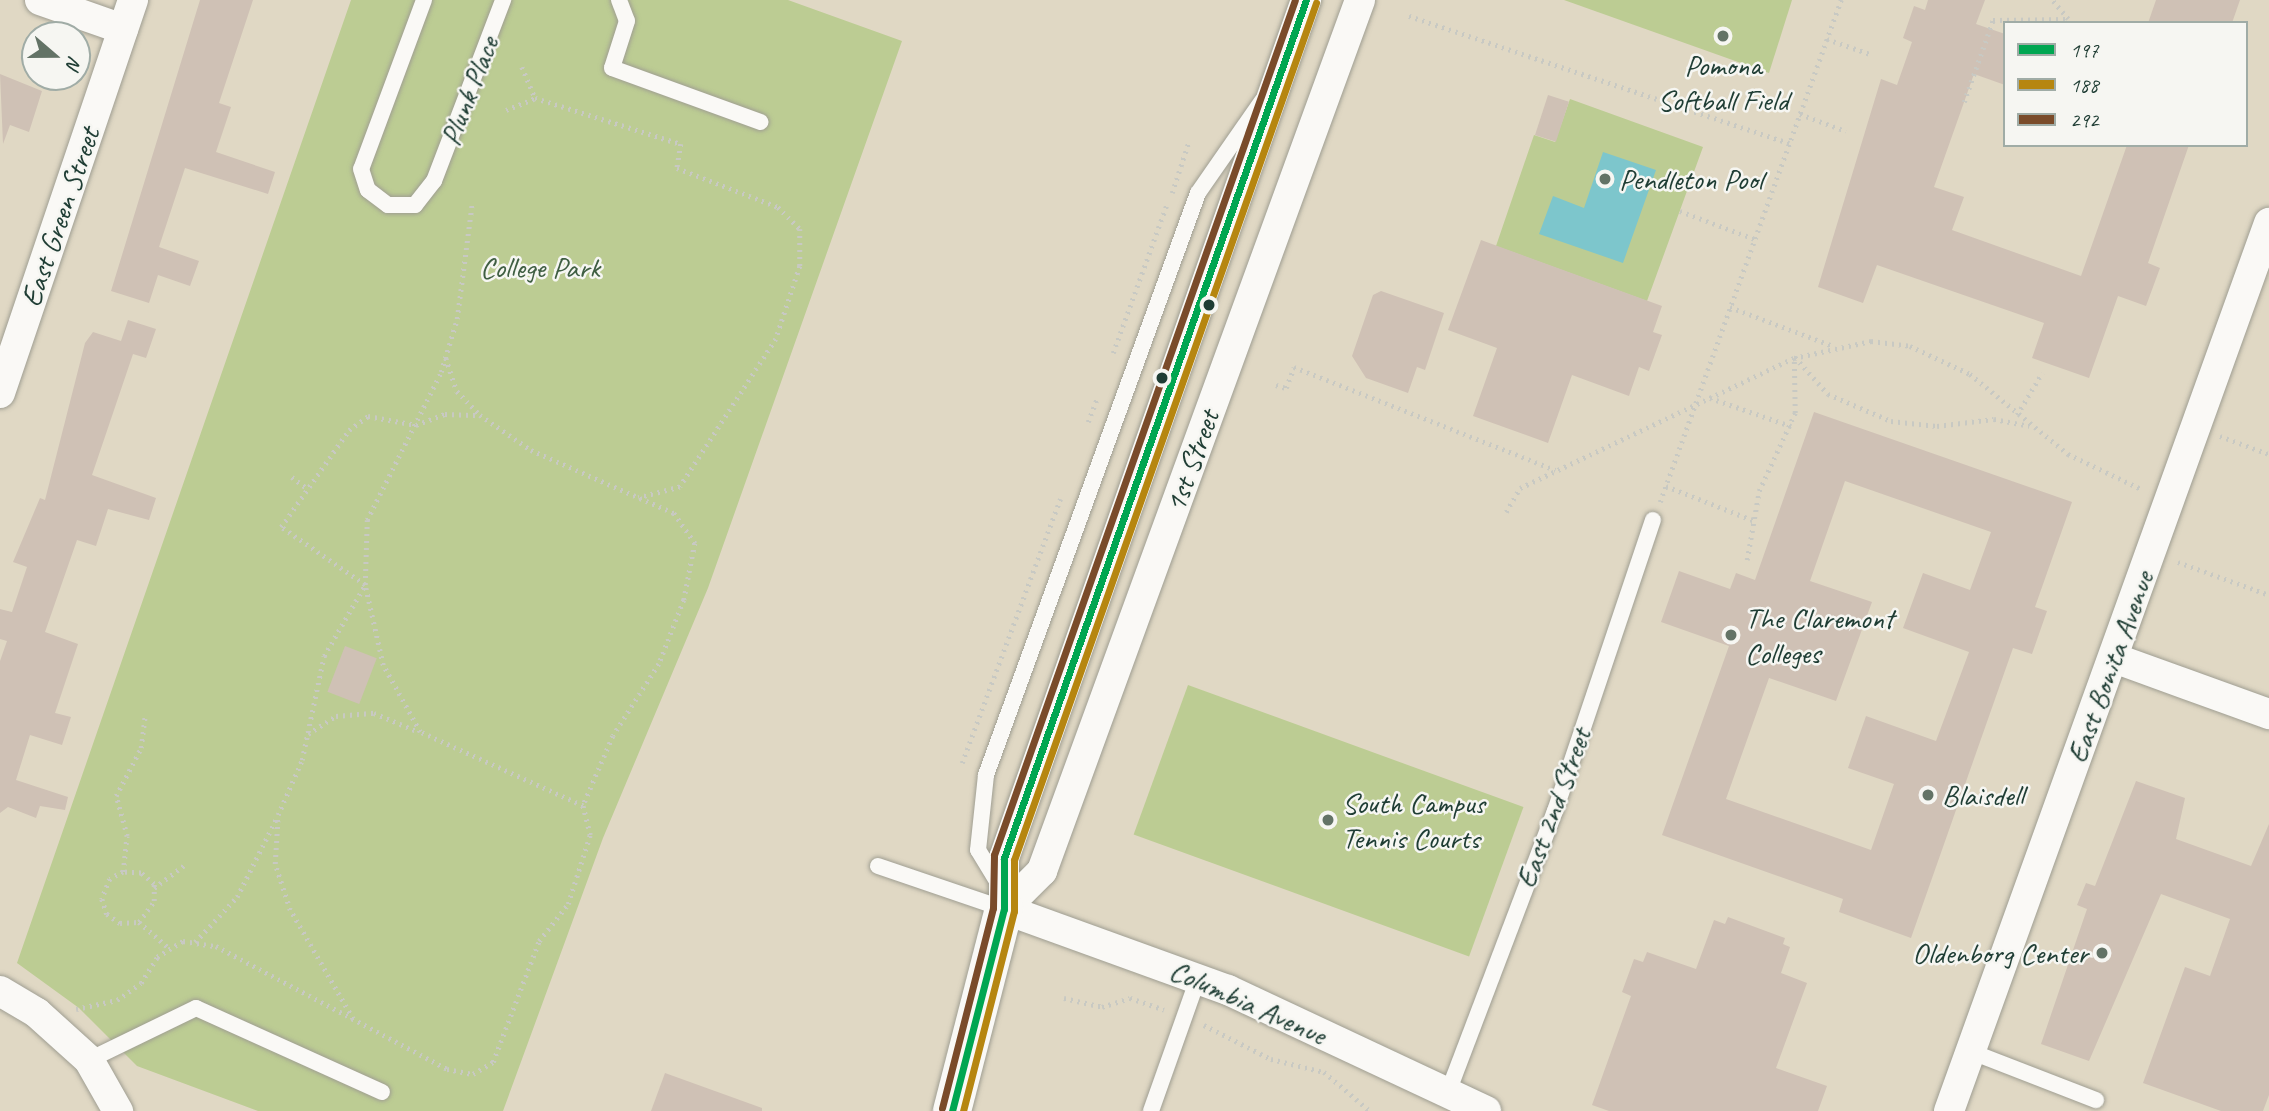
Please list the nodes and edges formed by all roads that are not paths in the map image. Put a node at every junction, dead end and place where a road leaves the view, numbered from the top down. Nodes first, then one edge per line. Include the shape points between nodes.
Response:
1 (40, 0) edge
2 (133, 0) edge
3 (424, 0) edge
4 (503, 0) edge
5 (619, 0) edge
6 (1306, 0) edge
7 (1360, 0) edge
8 (123, 29) junction
9 (1278, 80) junction
10 (760, 122) dead end
11 (2269, 223) edge
12 (0, 393) edge
13 (1653, 520) road end
14 (2114, 658) junction
15 (2269, 715) edge
16 (878, 866) dead end
17 (1003, 900) junction
18 (1198, 978) junction
19 (0, 991) edge
20 (1972, 1052) junction
21 (89, 1060) junction
22 (382, 1092) dead end
23 (1447, 1095) junction
24 (2096, 1100) dead end
25 (118, 1111) edge
26 (952, 1111) edge
27 (1151, 1111) edge
28 (1486, 1111) edge
29 (1949, 1111) edge

1 - 8 street
2 - 8 street, East Green Street
3 - 4 lane, Plunk Place via 361,169 368,190 388,205 415,205 434,181
5 - 10 lane via 627,21 612,68
6 - 9 street, 1st Street
7 - 17 street, 1st Street via 1042,871
8 - 12 street, East Green Street
9 - 17 street, 1st Street via 1004,858
9 - 17 lane via 1198,193 986,775 978,850
11 - 14 street, East Bonita Avenue
13 - 23 lane, East 2nd Street via 1555,811
14 - 15 street
14 - 20 street, East Bonita Avenue
16 - 17 lane
17 - 18 street, Columbia Avenue
17 - 26 street, 1st Street
18 - 23 street, Columbia Avenue
18 - 27 lane
19 - 21 street via 58,1031
20 - 24 lane
20 - 29 street, East Bonita Avenue
21 - 22 lane via 196,1008
21 - 25 street
23 - 28 street, Columbia Avenue

